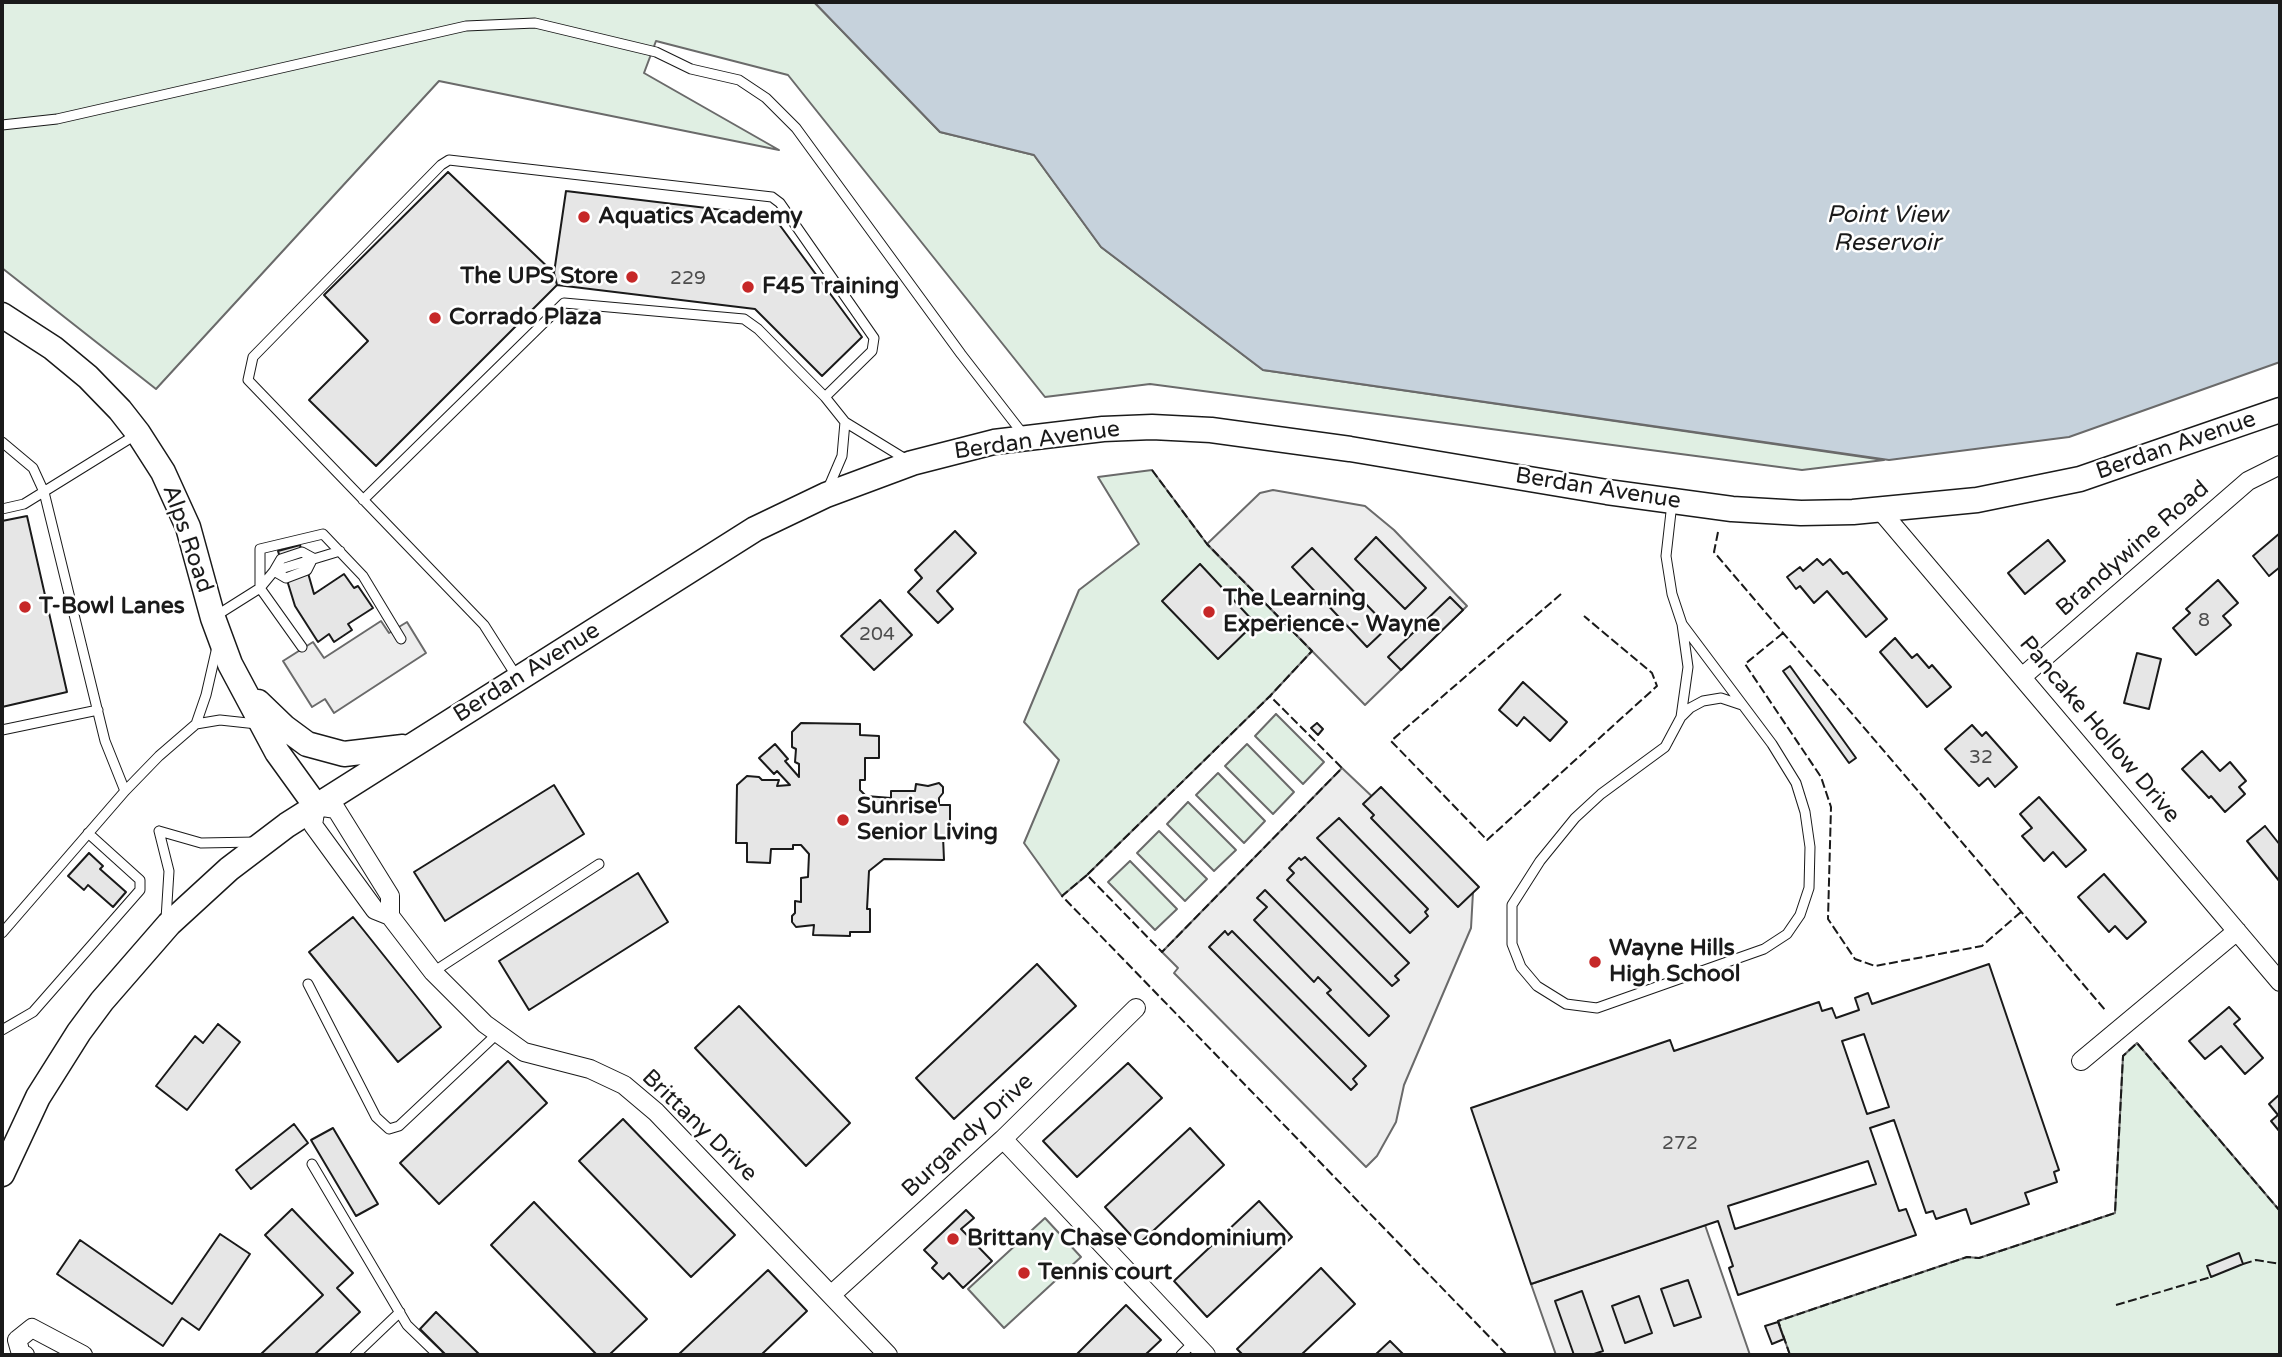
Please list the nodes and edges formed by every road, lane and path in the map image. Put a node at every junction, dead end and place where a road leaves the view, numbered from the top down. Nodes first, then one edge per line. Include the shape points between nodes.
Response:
1 (2, 125) edge
2 (2, 315) edge
3 (825, 397) junction
4 (2280, 410) edge
5 (845, 422) junction
6 (138, 433) junction
7 (1026, 439) junction
8 (2, 442) edge
9 (912, 463) junction
10 (2280, 465) edge
11 (44, 492) junction
12 (826, 495) junction
13 (363, 500) junction
14 (1672, 501) junction
15 (2, 509) edge
16 (1880, 510) junction
17 (340, 551) junction
18 (313, 558) junction
19 (274, 571) junction
20 (260, 588) junction
21 (1682, 624) junction
22 (216, 627) junction
23 (401, 639) dead end
24 (302, 647) dead end
25 (2022, 677) junction
26 (518, 679) junction
27 (239, 683) junction
28 (1743, 706) junction
29 (98, 710) junction
30 (1681, 717) junction
31 (196, 724) junction
32 (261, 724) junction
33 (2, 730) edge
34 (411, 747) junction
35 (125, 791) junction
36 (316, 806) junction
37 (88, 833) junction
38 (265, 842) junction
39 (599, 864) dead end
40 (390, 916) junction
41 (2237, 931) junction
42 (162, 932) junction
43 (2, 933) edge
44 (433, 972) junction
45 (2280, 982) edge
46 (308, 984) dead end
47 (1136, 1008) dead end
48 (2, 1030) edge
49 (498, 1033) junction
50 (2081, 1061) dead end
51 (1003, 1139) junction
52 (312, 1164) dead end
53 (2, 1174) edge
54 (831, 1295) junction
55 (400, 1312) junction
56 (14, 1344) edge
57 (1200, 1349) edge
58 (83, 1355) edge
59 (355, 1355) edge
60 (438, 1355) edge
61 (888, 1355) edge
62 (1181, 1355) edge

1 - 7 lane via 57,119 466,26 535,23 656,52 691,69 739,80 766,98 796,128
2 - 6 main road, Alps Road via 88,377
3 - 5 lane
3 - 13 lane via 744,319 564,303
3 - 13 lane via 872,351 874,338 772,197 450,160 253,357 249,370 248,380 254,389
4 - 16 main road, Berdan Avenue via 2080,479 1978,500
5 - 9 lane
5 - 12 lane via 842,456
6 - 11 lane
6 - 22 main road, Alps Road via 163,471 188,527
7 - 9 main road, Berdan Avenue via 994,442
7 - 14 main road, Berdan Avenue via 1103,429 1211,430
8 - 11 lane via 33,468
9 - 12 main road, Berdan Avenue
10 - 25 street, Brandywine Road via 2248,481
11 - 15 lane via 24,504
11 - 29 lane
12 - 26 main road, Berdan Avenue via 755,529
13 - 26 lane via 484,625
14 - 16 main road, Berdan Avenue via 1801,513
14 - 21 lane via 1666,556
16 - 25 street, Pancake Hollow Drive
17 - 18 lane
17 - 20 lane via 323,534 260,549
17 - 23 lane via 363,576
18 - 19 lane via 302,552 281,559
18 - 19 lane via 307,570 286,578
19 - 20 lane
20 - 22 lane
20 - 24 lane
21 - 28 lane
21 - 30 lane via 1688,667
22 - 27 main road, Alps Road
22 - 31 lane via 206,695
25 - 41 street, Pancake Hollow Drive
26 - 34 main road, Berdan Avenue
27 - 32 main road, Alps Road
27 - 34 main road via 307,744 344,754
28 - 30 lane via 1721,698 1703,701
28 - 30 lane via 1796,783 1805,812 1809,888 1800,915 1787,934 1764,949 1597,1008 1566,1004 1537,986 1521,967 1512,944 1512,905 1575,818 1665,747
29 - 33 lane
29 - 35 lane
31 - 32 lane via 220,720
31 - 35 lane
32 - 36 main road, Alps Road
34 - 36 main road, Berdan Avenue
35 - 37 lane
36 - 38 main road, Berdan Avenue
36 - 40 street, Brittany Drive via 313,825 375,911
36 - 40 street, Brittany Drive via 336,809 390,896
37 - 43 lane
37 - 48 lane via 140,880 140,890 33,1012
38 - 42 main road, Berdan Avenue
38 - 42 lane via 201,843 159,831 169,871
39 - 44 lane
40 - 44 street, Brittany Drive
41 - 45 street, Pancake Hollow Drive
41 - 50 street
42 - 53 main road, Berdan Avenue via 79,1032 38,1097
44 - 49 street, Brittany Drive
46 - 49 lane via 376,1117 389,1129 399,1126
47 - 51 street, Burgandy Drive
49 - 54 street, Brittany Drive via 524,1052 590,1069 624,1085 656,1112
51 - 54 street, Burgandy Drive
51 - 57 street
52 - 55 lane
54 - 61 street, Brittany Drive
55 - 59 lane
55 - 60 lane
56 - 58 street via 32,1328
57 - 62 lane

